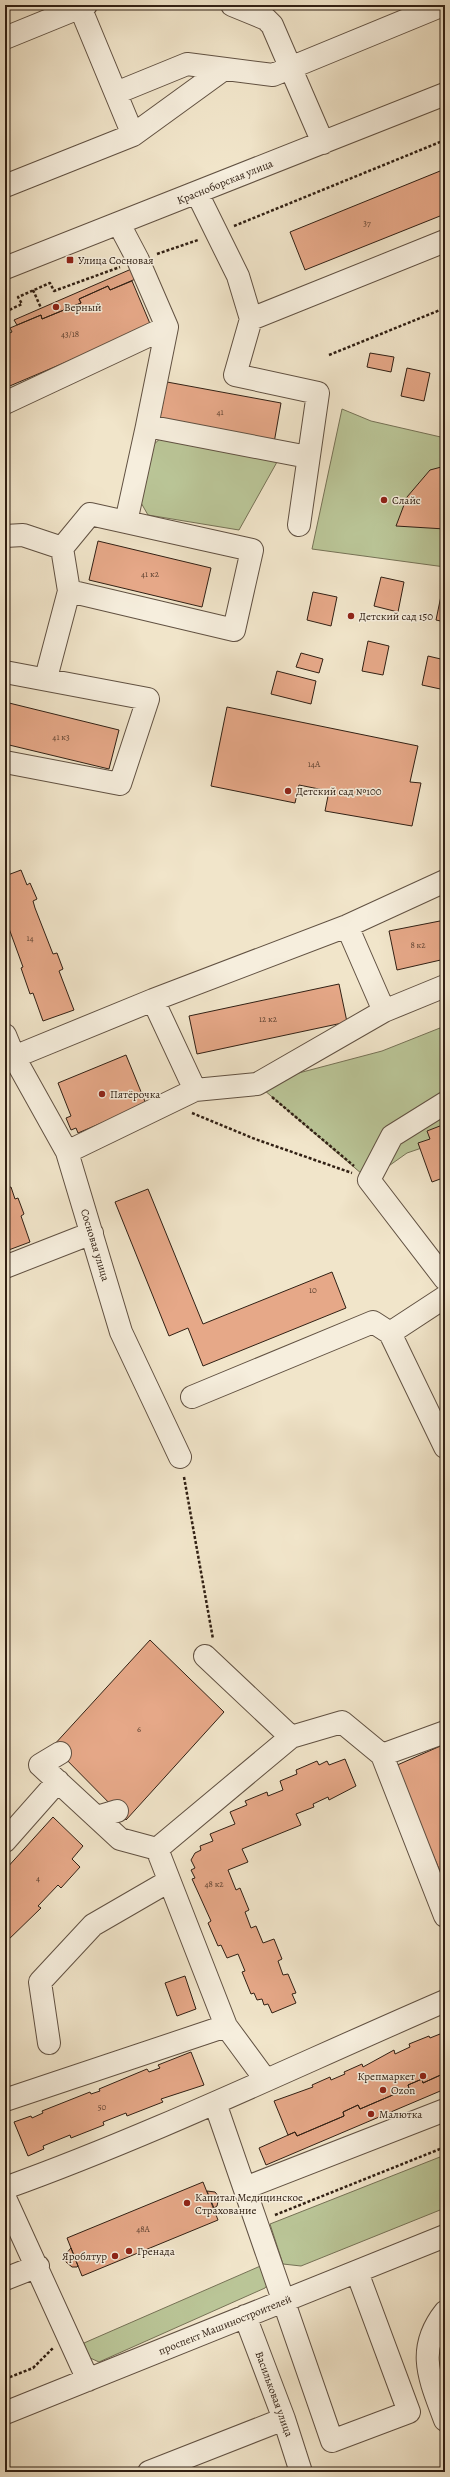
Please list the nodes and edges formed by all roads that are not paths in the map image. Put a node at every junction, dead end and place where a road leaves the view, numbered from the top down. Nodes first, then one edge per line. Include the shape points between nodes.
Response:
1 (232, 5) edge
2 (443, 5) edge
3 (83, 6) edge
4 (5, 38) edge
5 (292, 68) junction
6 (224, 69) junction
7 (116, 93) junction
8 (445, 94) edge
9 (133, 135) junction
10 (323, 143) junction
11 (5, 186) edge
12 (197, 193) junction
13 (119, 224) junction
14 (445, 241) edge
15 (5, 268) edge
16 (251, 319) junction
17 (167, 327) junction
18 (5, 403) edge
19 (147, 426) junction
20 (308, 457) junction
21 (126, 522) junction
22 (299, 526) dead end
23 (5, 536) edge
24 (62, 548) junction
25 (69, 591) junction
26 (5, 672) edge
27 (46, 678) junction
28 (5, 762) edge
29 (445, 881) edge
30 (348, 926) junction
31 (445, 986) edge
32 (153, 1000) junction
33 (384, 1012) junction
34 (5, 1035) edge
35 (14, 1057) junction
36 (196, 1090) junction
37 (445, 1103) edge
38 (67, 1152) junction
39 (92, 1233) junction
40 (5, 1267) edge
41 (445, 1279) edge
42 (440, 1304) edge
43 (390, 1333) junction
44 (192, 1397) dead end
45 (445, 1447) edge
46 (180, 1457) road end
47 (210, 1661) road end
48 (445, 1732) edge
49 (291, 1737) junction
50 (60, 1753) dead end
51 (382, 1755) junction
52 (58, 1782) junction
53 (5, 1841) edge
54 (157, 1849) junction
55 (170, 1881) junction
56 (445, 1916) edge
57 (445, 2001) edge
58 (226, 2026) junction
59 (49, 2043) dead end
60 (265, 2079) junction
61 (5, 2100) edge
62 (216, 2103) junction
63 (445, 2110) edge
64 (5, 2188) edge
65 (245, 2188) junction
66 (5, 2198) edge
67 (445, 2236) edge
68 (38, 2266) junction
69 (357, 2272) junction
70 (5, 2279) edge
71 (285, 2300) junction
72 (445, 2312) edge
73 (245, 2316) junction
74 (438, 2377) edge
75 (88, 2380) junction
76 (5, 2413) edge
77 (284, 2419) junction
78 (445, 2420) edge
79 (149, 2472) edge
80 (301, 2472) edge

1 - 5 street via 266,19 272,25
2 - 5 street
3 - 4 street
3 - 7 street
5 - 6 street via 273,75
5 - 10 street
6 - 7 street via 187,64
6 - 9 street
7 - 9 street
8 - 10 street, Красноборская улица
9 - 11 street
10 - 12 street, Красноборская улица
12 - 13 street, Красноборская улица
12 - 16 street via 238,276
13 - 15 street, Красноборская улица
13 - 17 street via 138,260
14 - 16 street
16 - 20 street via 235,375 318,393
17 - 18 street
17 - 19 street
19 - 20 street
19 - 21 street
20 - 22 street
21 - 24 street via 90,514
21 - 25 street via 252,550 234,630
23 - 24 street via 23,535
24 - 25 street
25 - 27 street
26 - 27 street
27 - 28 street via 148,699 120,784
29 - 30 street
30 - 32 street
30 - 33 street
31 - 33 street
32 - 35 street
32 - 36 street
33 - 36 street via 257,1084
34 - 35 street, Сосновая улица
35 - 38 street, Сосновая улица
36 - 38 street
37 - 41 street via 392,1136 369,1180
38 - 39 street, Сосновая улица
39 - 40 street
39 - 46 street, Сосновая улица via 121,1332
42 - 43 street
43 - 44 street via 373,1322
43 - 45 street
47 - 49 street
48 - 51 street
49 - 51 street via 342,1722
49 - 54 street
50 - 52 street via 40,1765
51 - 56 street
52 - 53 street
52 - 54 street via 107,1814 120,1839
54 - 55 street
55 - 58 street
55 - 59 street via 93,1925 40,1982
57 - 60 street
58 - 60 street
58 - 61 street
60 - 62 street
62 - 64 street via 53,2171
62 - 65 street
63 - 65 street
65 - 71 street
66 - 68 street
67 - 69 street, проспект Машиностроителей
68 - 70 street
68 - 75 street
69 - 71 street, проспект Машиностроителей
69 - 71 street via 409,2412 332,2441
71 - 73 street, проспект Машиностроителей
72 - 74 street via 434,2327 428,2361
73 - 75 street, проспект Машиностроителей
73 - 77 street, Васильковая улица
74 - 78 street
75 - 76 street, проспект Машиностроителей
77 - 79 street
77 - 80 street, Васильковая улица

